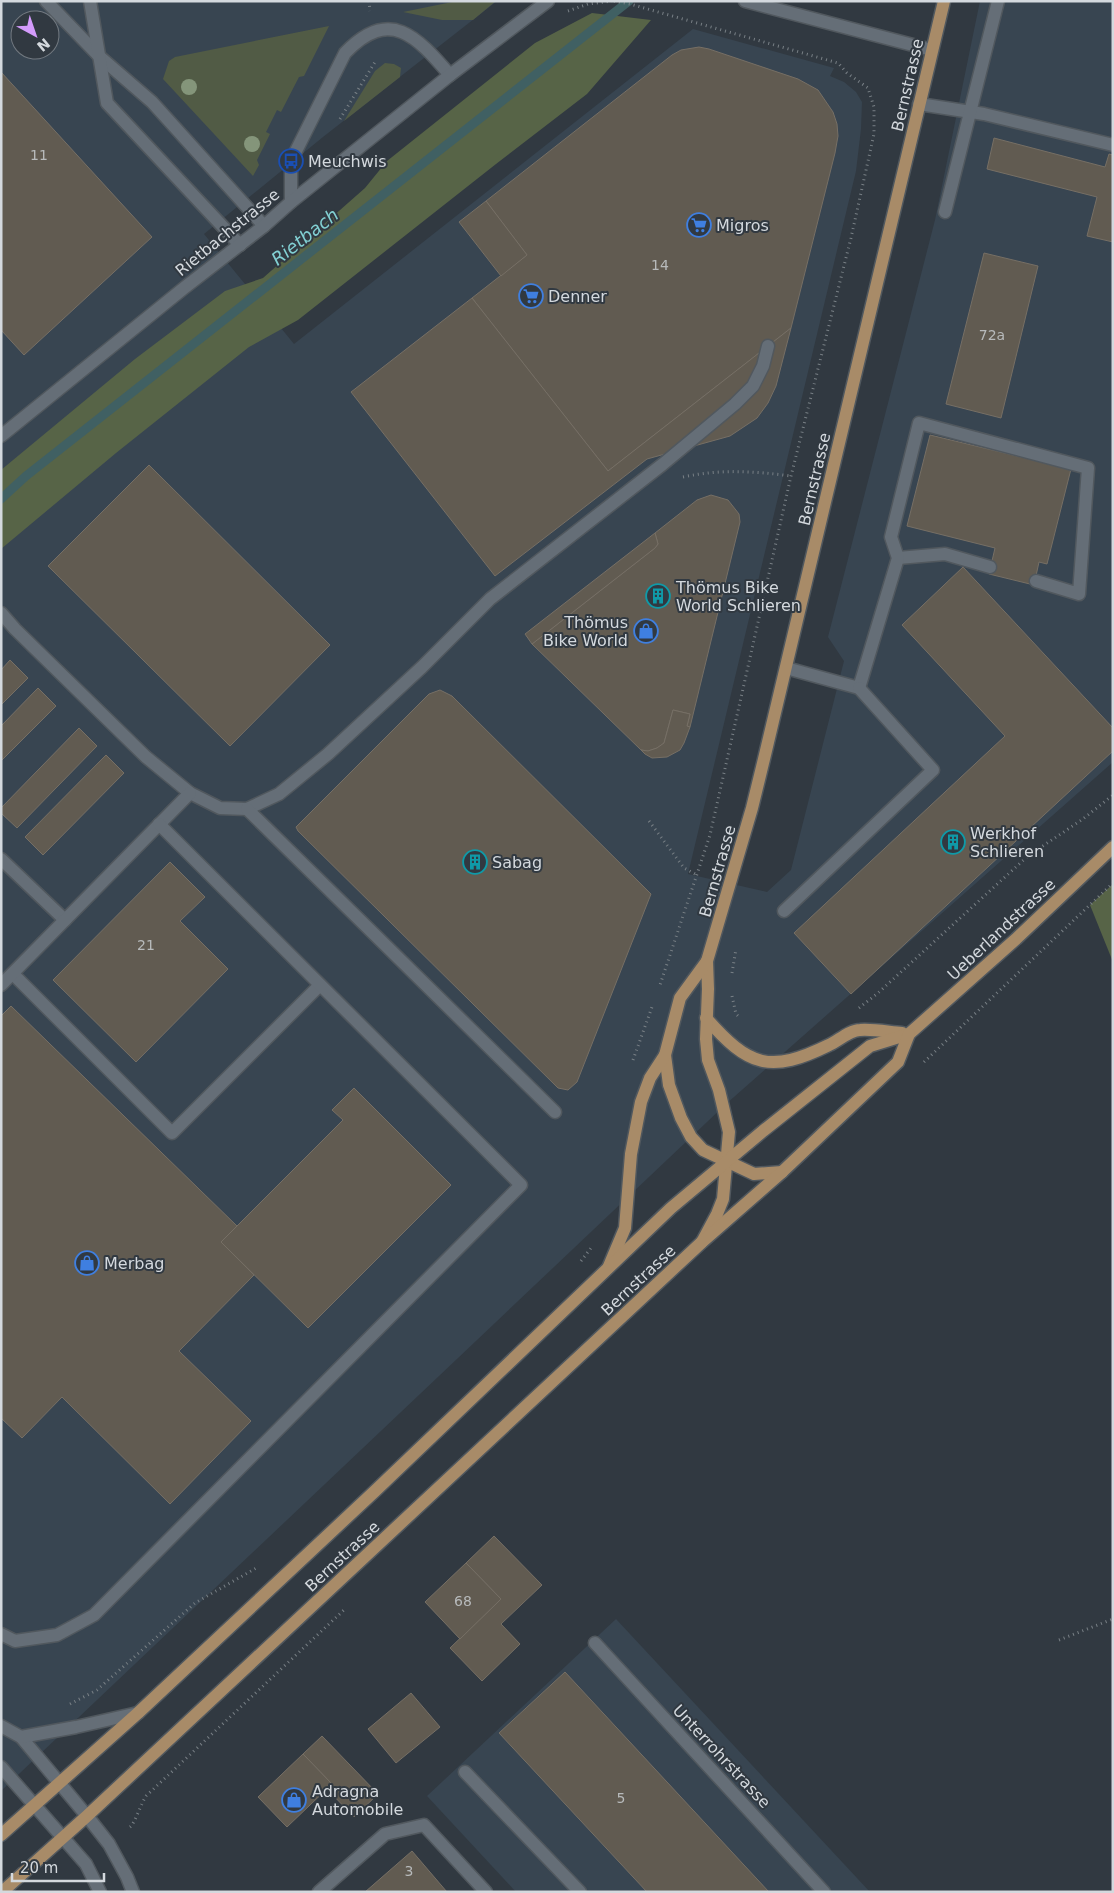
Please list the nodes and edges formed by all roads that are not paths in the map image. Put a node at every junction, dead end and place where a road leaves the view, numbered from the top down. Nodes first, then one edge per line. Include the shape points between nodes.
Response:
1 (46, 1) edge
2 (90, 1) edge
3 (548, 1) edge
4 (745, 1) edge
5 (944, 1) edge
6 (998, 1) edge
7 (932, 50) junction
8 (100, 57) junction
9 (450, 75) junction
10 (919, 104) junction
11 (971, 112) junction
12 (1113, 145) edge
13 (291, 202) junction
14 (945, 212) dead end
15 (264, 226) junction
16 (240, 245) junction
17 (768, 346) dead end
18 (1, 436) edge
19 (898, 558) junction
20 (990, 567) dead end
21 (1036, 581) dead end
22 (1, 613) edge
23 (786, 668) junction
24 (859, 688) junction
25 (190, 793) junction
26 (247, 809) junction
27 (159, 824) junction
28 (1113, 847) edge
29 (1, 859) edge
30 (784, 911) dead end
31 (65, 920) junction
32 (707, 961) junction
33 (13, 974) junction
34 (1, 985) edge
35 (320, 985) junction
36 (706, 1018) junction
37 (910, 1034) junction
38 (665, 1054) junction
39 (555, 1112) dead end
40 (726, 1162) junction
41 (782, 1172) junction
42 (702, 1242) junction
43 (607, 1270) junction
44 (1, 1634) edge
45 (595, 1643) dead end
46 (138, 1713) junction
47 (1, 1726) edge
48 (20, 1737) junction
49 (1, 1767) edge
50 (465, 1772) dead end
51 (58, 1783) junction
52 (35, 1805) junction
53 (87, 1816) junction
54 (1, 1835) edge
55 (63, 1838) junction
56 (2, 1892) edge
57 (100, 1892) edge
58 (134, 1892) edge
59 (319, 1892) edge
60 (486, 1892) edge
61 (580, 1892) edge
62 (824, 1892) edge

1 - 8 street
2 - 8 street
3 - 9 street, Rietbachstrasse
4 - 7 street
5 - 7 main road, Bernstrasse
6 - 11 street
7 - 10 main road, Bernstrasse
8 - 15 street via 152,102
8 - 16 street via 108,103
9 - 13 street, Rietbachstrasse
9 - 13 street via 409,34 394,30 374,31 358,40 345,53 291,161
10 - 11 street
10 - 23 main road, Bernstrasse
11 - 12 street
11 - 14 street
13 - 15 street, Rietbachstrasse
15 - 16 street, Rietbachstrasse
16 - 18 street, Rietbachstrasse
17 - 26 street via 753,386 736,404 490,599 328,754 279,794
19 - 20 street via 945,554
19 - 21 street via 891,537 919,422 1088,468 1079,594
19 - 24 street
22 - 25 street via 146,757
23 - 24 street
23 - 32 main road, Bernstrasse via 752,808
24 - 30 street via 933,770
25 - 26 street via 220,808
25 - 27 street
26 - 39 street
27 - 31 street
27 - 35 street
28 - 37 main road, Ueberlandstrasse
29 - 31 street
31 - 33 street
32 - 36 main road, Bernstrasse
32 - 38 main road, Bernstrasse via 680,998
33 - 34 street
33 - 35 street via 172,1132
35 - 44 street via 521,1185 94,1615 57,1635 16,1641
36 - 37 main road via 734,1046 764,1062 778,1063 805,1057 858,1029
36 - 40 main road, Bernstrasse via 708,1060 729,1132
37 - 40 main road, Ueberlandstrasse via 870,1046
37 - 41 main road, Ueberlandstrasse via 898,1062
38 - 40 main road, Bernstrasse via 669,1086 691,1137 703,1150
38 - 43 main road, Bernstrasse via 650,1078 641,1102 631,1154 625,1228
40 - 41 main road, Bernstrasse via 754,1174
40 - 42 main road, Bernstrasse via 722,1199
40 - 43 main road, Bernstrasse via 671,1208
41 - 42 main road, Bernstrasse
42 - 53 main road, Bernstrasse
43 - 46 main road, Bernstrasse
45 - 62 street, Unterrohrstrasse
46 - 48 street
46 - 51 main road, Bernstrasse
47 - 48 street
48 - 51 street
49 - 52 street
50 - 61 street
51 - 52 main road, Bernstrasse
51 - 53 street
52 - 54 main road, Bernstrasse
52 - 55 street
53 - 55 main road, Bernstrasse
53 - 58 street via 109,1844
55 - 56 main road, Bernstrasse
55 - 57 street via 86,1864
59 - 60 street via 385,1834 424,1825

